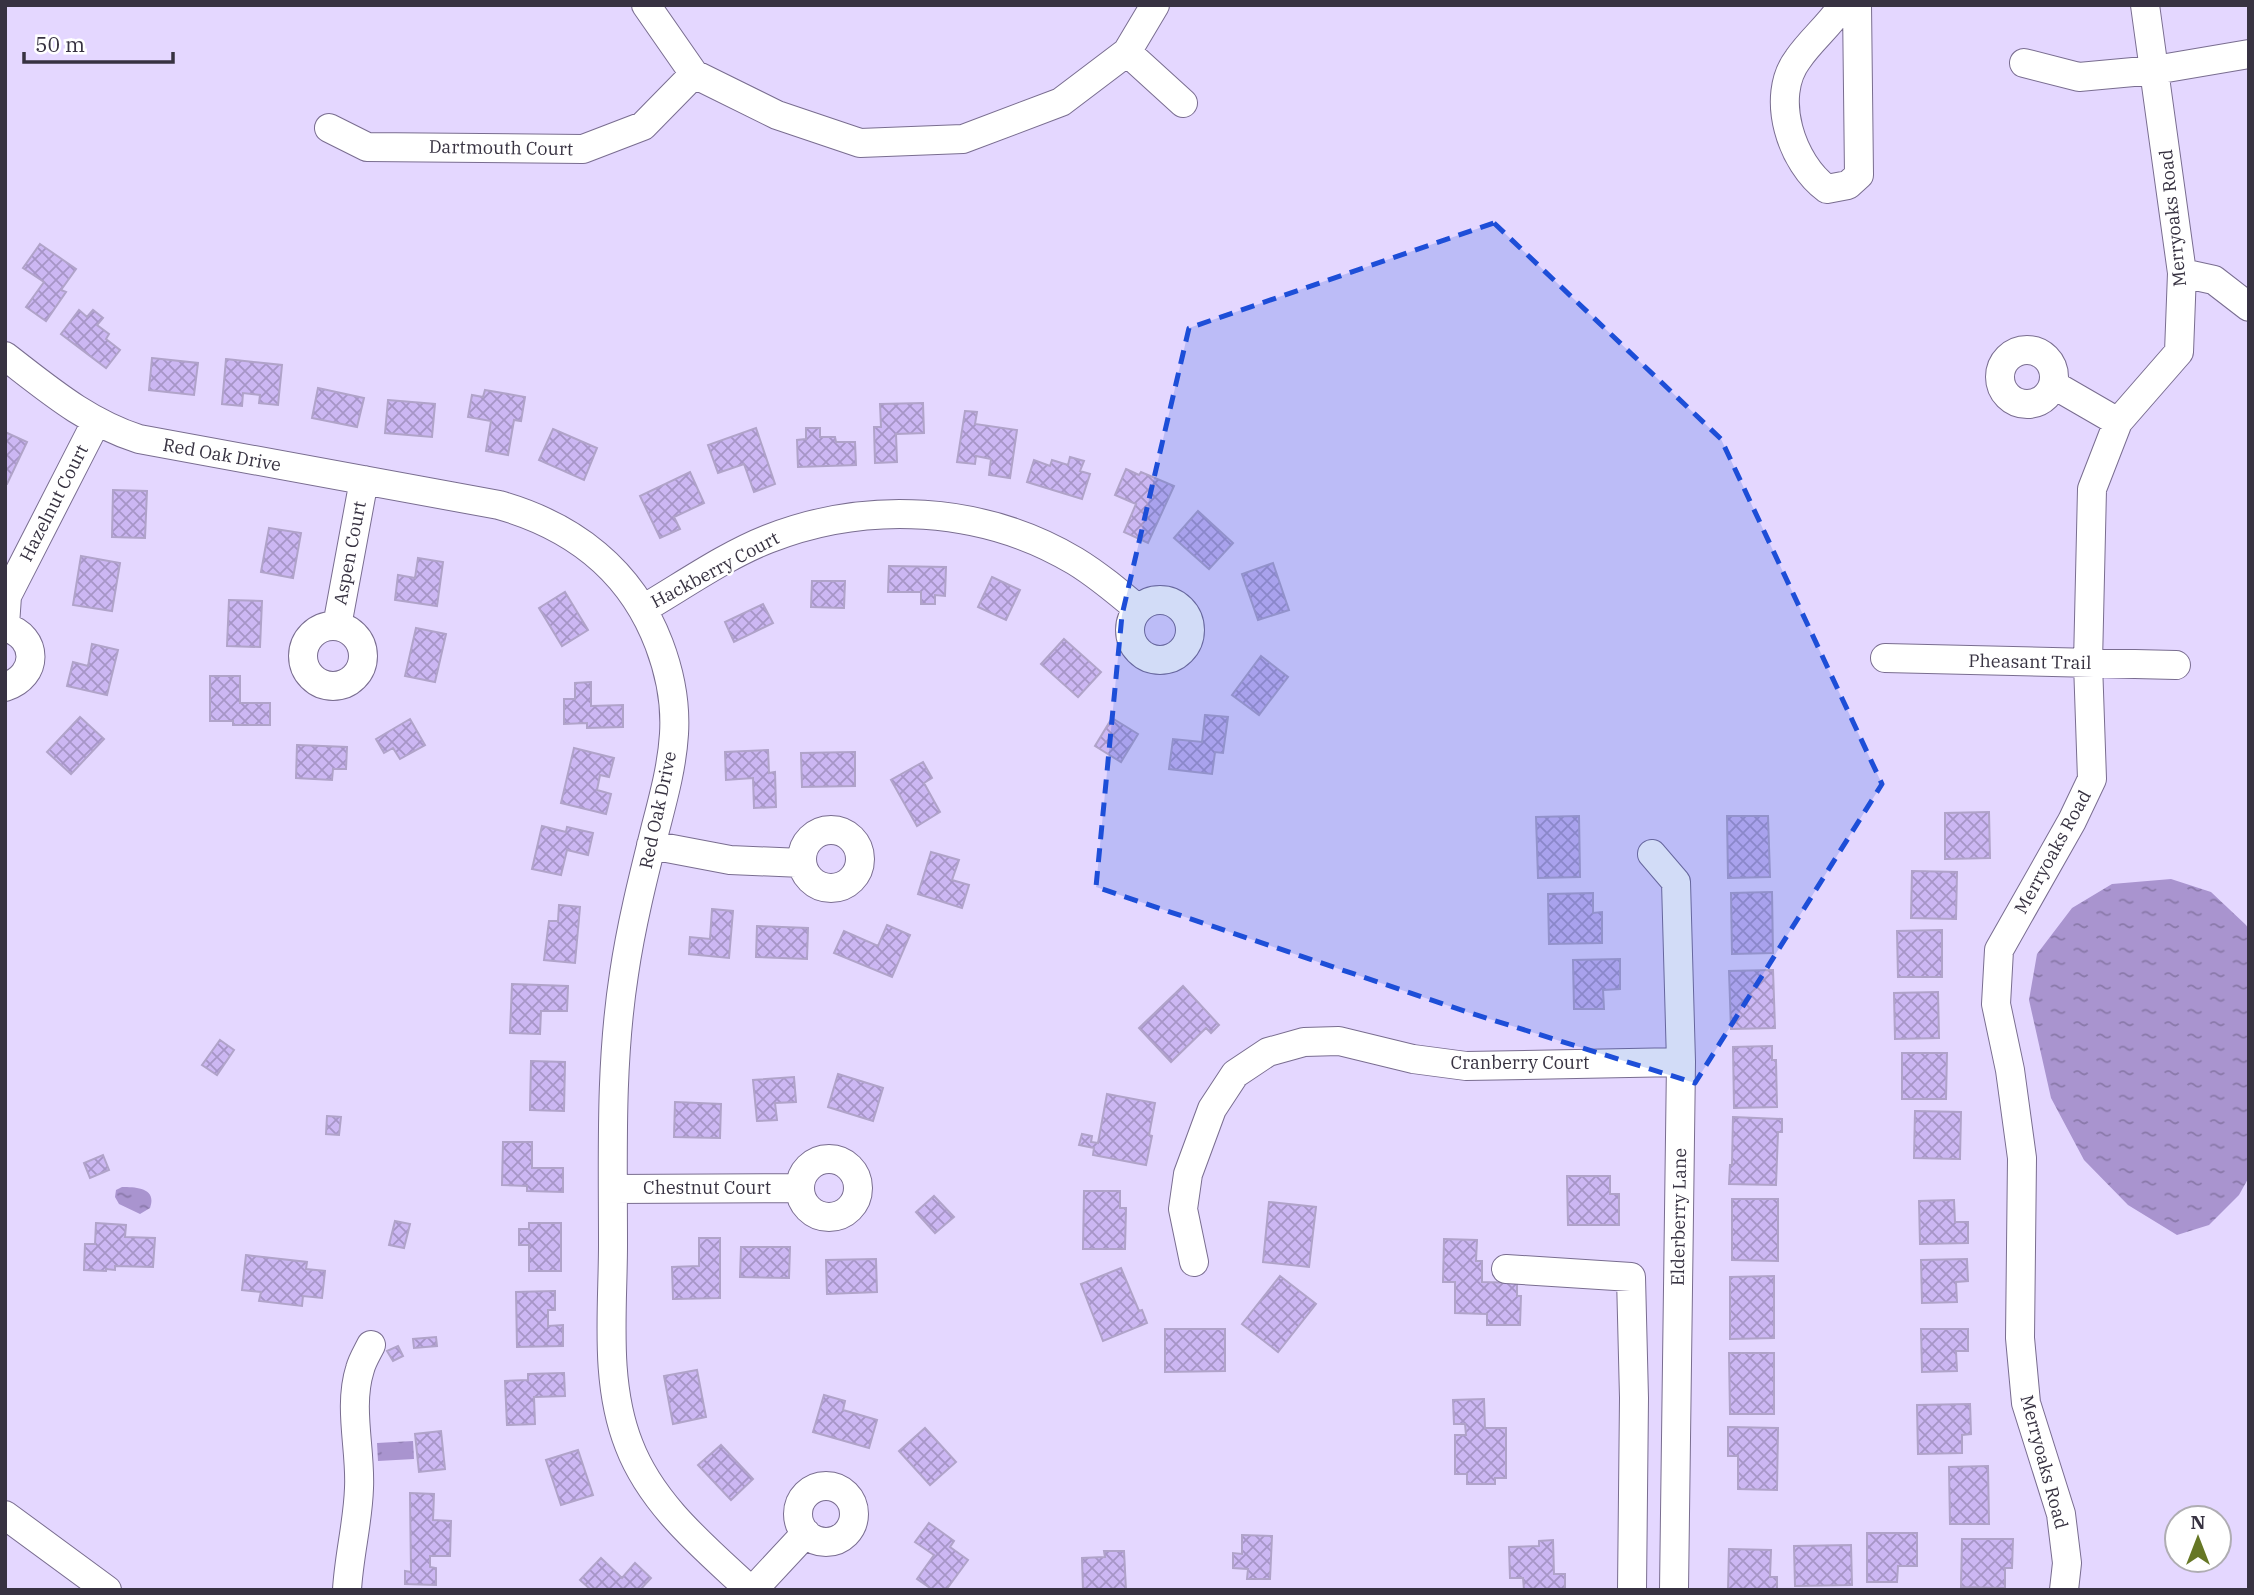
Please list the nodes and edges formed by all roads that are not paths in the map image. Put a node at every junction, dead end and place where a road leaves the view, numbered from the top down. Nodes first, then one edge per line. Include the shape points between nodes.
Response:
1 (646, 5) edge
2 (1155, 5) edge
3 (1843, 5) edge
4 (1857, 5) edge
5 (2145, 5) edge
6 (1127, 52) junction
7 (2249, 54) edge
8 (2024, 63) dead end
9 (2155, 70) junction
10 (694, 74) junction
11 (1183, 103) dead end
12 (330, 128) dead end
13 (2182, 273) junction
14 (2249, 307) edge
15 (5, 356) edge
16 (2054, 385) dead end
17 (96, 422) junction
18 (2118, 422) junction
19 (364, 480) junction
20 (643, 609) junction
21 (1138, 609) dead end
22 (5, 626) edge
23 (337, 626) dead end
24 (1885, 658) dead end
25 (2088, 663) junction
26 (2176, 665) dead end
27 (5, 687) edge
28 (651, 845) junction
29 (1652, 854) dead end
30 (802, 863) dead end
31 (1681, 1062) junction
32 (800, 1188) dead end
33 (613, 1189) junction
34 (1194, 1262) dead end
35 (1506, 1269) dead end
36 (371, 1345) dead end
37 (5, 1515) edge
38 (806, 1533) dead end
39 (107, 1590) edge
40 (347, 1590) edge
41 (751, 1590) edge
42 (1632, 1590) edge
43 (1674, 1590) edge
44 (2064, 1590) edge

1 - 10 street
2 - 6 street
3 - 4 street via 1796,61 1783,95 1791,137 1803,163 1815,181 1828,189 1848,185 1859,175
5 - 9 street, Merryoaks Road
6 - 10 street via 1061,102 963,139 860,143 777,116
6 - 11 street
7 - 9 street
8 - 9 street via 2080,77
9 - 13 street, Merryoaks Road
10 - 12 street, Dartmouth Court via 643,126 583,149 367,147
13 - 14 street via 2214,280
13 - 18 street, Merryoaks Road via 2179,352
15 - 17 street, Red Oak Drive
16 - 18 street
17 - 19 street, Red Oak Drive via 157,443
17 - 22 street, Hazelnut Court via 7,596
18 - 25 street, Merryoaks Road via 2092,489
19 - 20 street, Red Oak Drive via 499,505 539,518 596,553
19 - 23 street, Aspen Court
20 - 21 street, Hackberry Court via 738,554 788,532 864,515 907,513 981,523 1036,541 1096,575
20 - 28 street, Red Oak Drive via 666,664 674,709 671,758
22 - 27 street, Hazelnut Court via 24,638 30,660 20,680
24 - 25 street, Pheasant Trail
25 - 26 street, Pheasant Trail
25 - 44 street, Merryoaks Road via 2092,779 1999,950 1996,1004 2022,1157 2020,1338 2026,1403 2061,1514 2067,1563
28 - 30 street via 730,860
28 - 33 street, Red Oak Drive via 619,1009
29 - 31 street, Elderberry Lane via 1676,882
31 - 34 street, Cranberry Court via 1466,1066 1339,1041 1304,1042 1268,1052 1235,1074 1212,1109 1188,1174 1183,1209
31 - 43 street, Elderberry Lane
32 - 33 street, Chestnut Court
33 - 41 street, Red Oak Drive via 613,1373 628,1444 664,1506
35 - 42 street via 1630,1277
36 - 40 street via 359,1370 356,1399 359,1485
37 - 39 street
38 - 41 street

